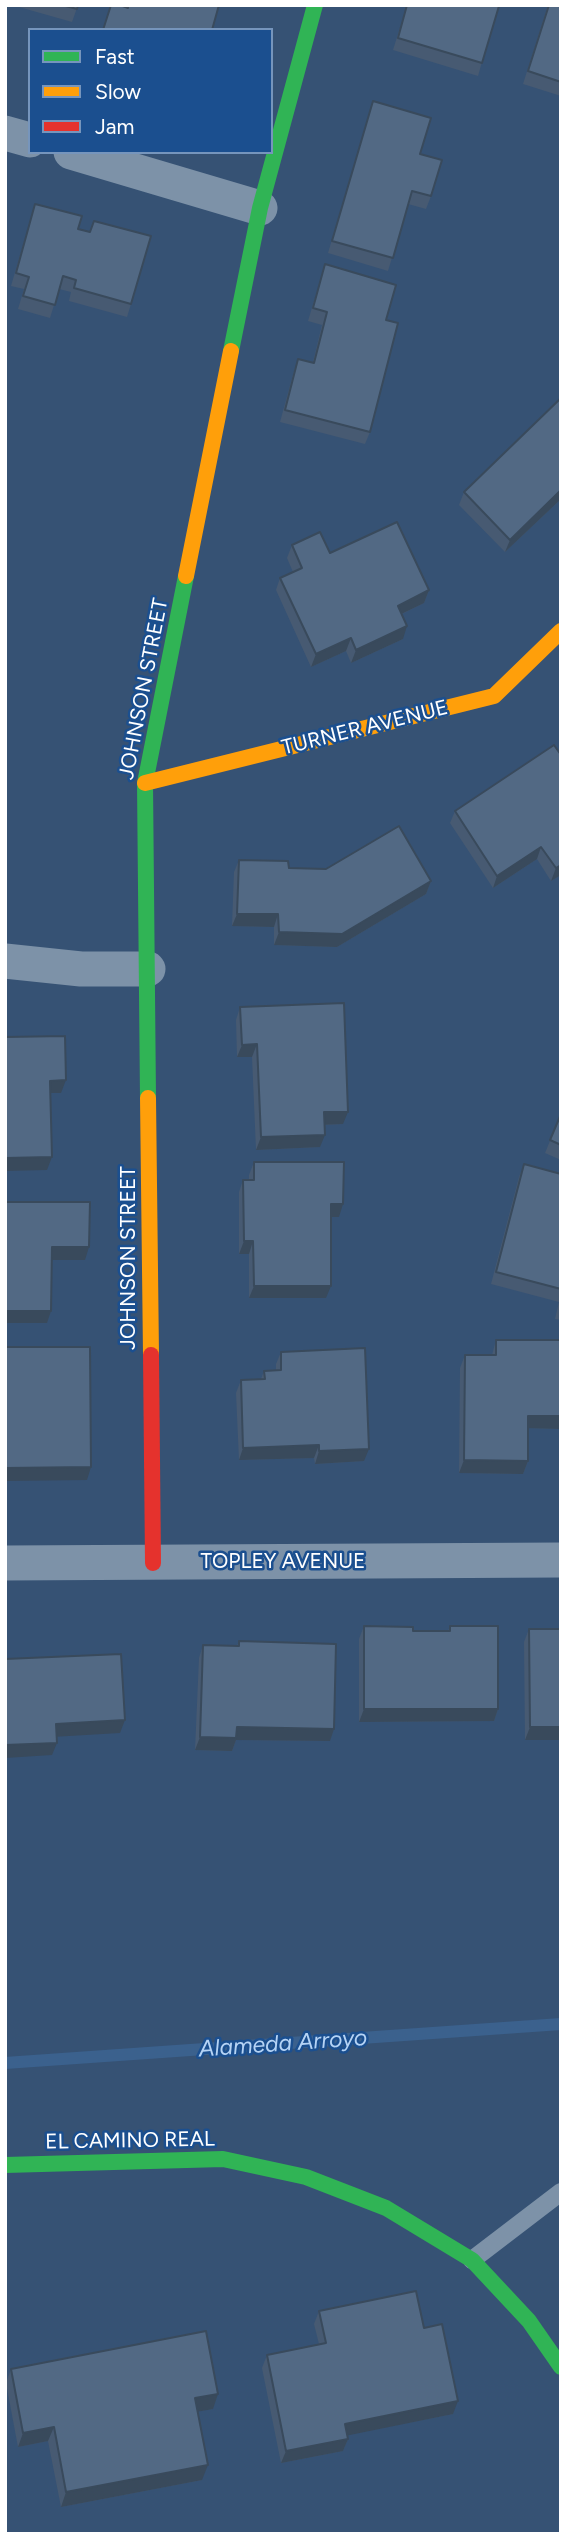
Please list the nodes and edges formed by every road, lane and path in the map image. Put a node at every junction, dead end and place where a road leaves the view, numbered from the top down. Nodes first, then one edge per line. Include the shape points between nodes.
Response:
1 (315, 5) edge
2 (5, 133) edge
3 (28, 139) edge
4 (78, 154) edge
5 (260, 208) junction
6 (561, 631) edge
7 (145, 783) junction
8 (5, 961) edge
9 (148, 969) junction
10 (561, 1560) edge
11 (5, 1563) edge
12 (153, 1563) junction
13 (5, 2165) edge
14 (561, 2192) edge
15 (472, 2260) junction
16 (561, 2367) edge

1 - 5 street, JOHNSON STREET
2 - 3 street
4 - 5 street
5 - 7 street, JOHNSON STREET
6 - 7 street, TURNER AVENUE via 494,696
7 - 9 street, JOHNSON STREET
8 - 9 street
9 - 12 street, JOHNSON STREET
10 - 12 street, TOPLEY AVENUE
11 - 12 street, TOPLEY AVENUE
13 - 15 street, EL CAMINO REAL via 223,2159 306,2177 386,2208
14 - 15 lane
15 - 16 street, EL CAMINO REAL via 529,2321

